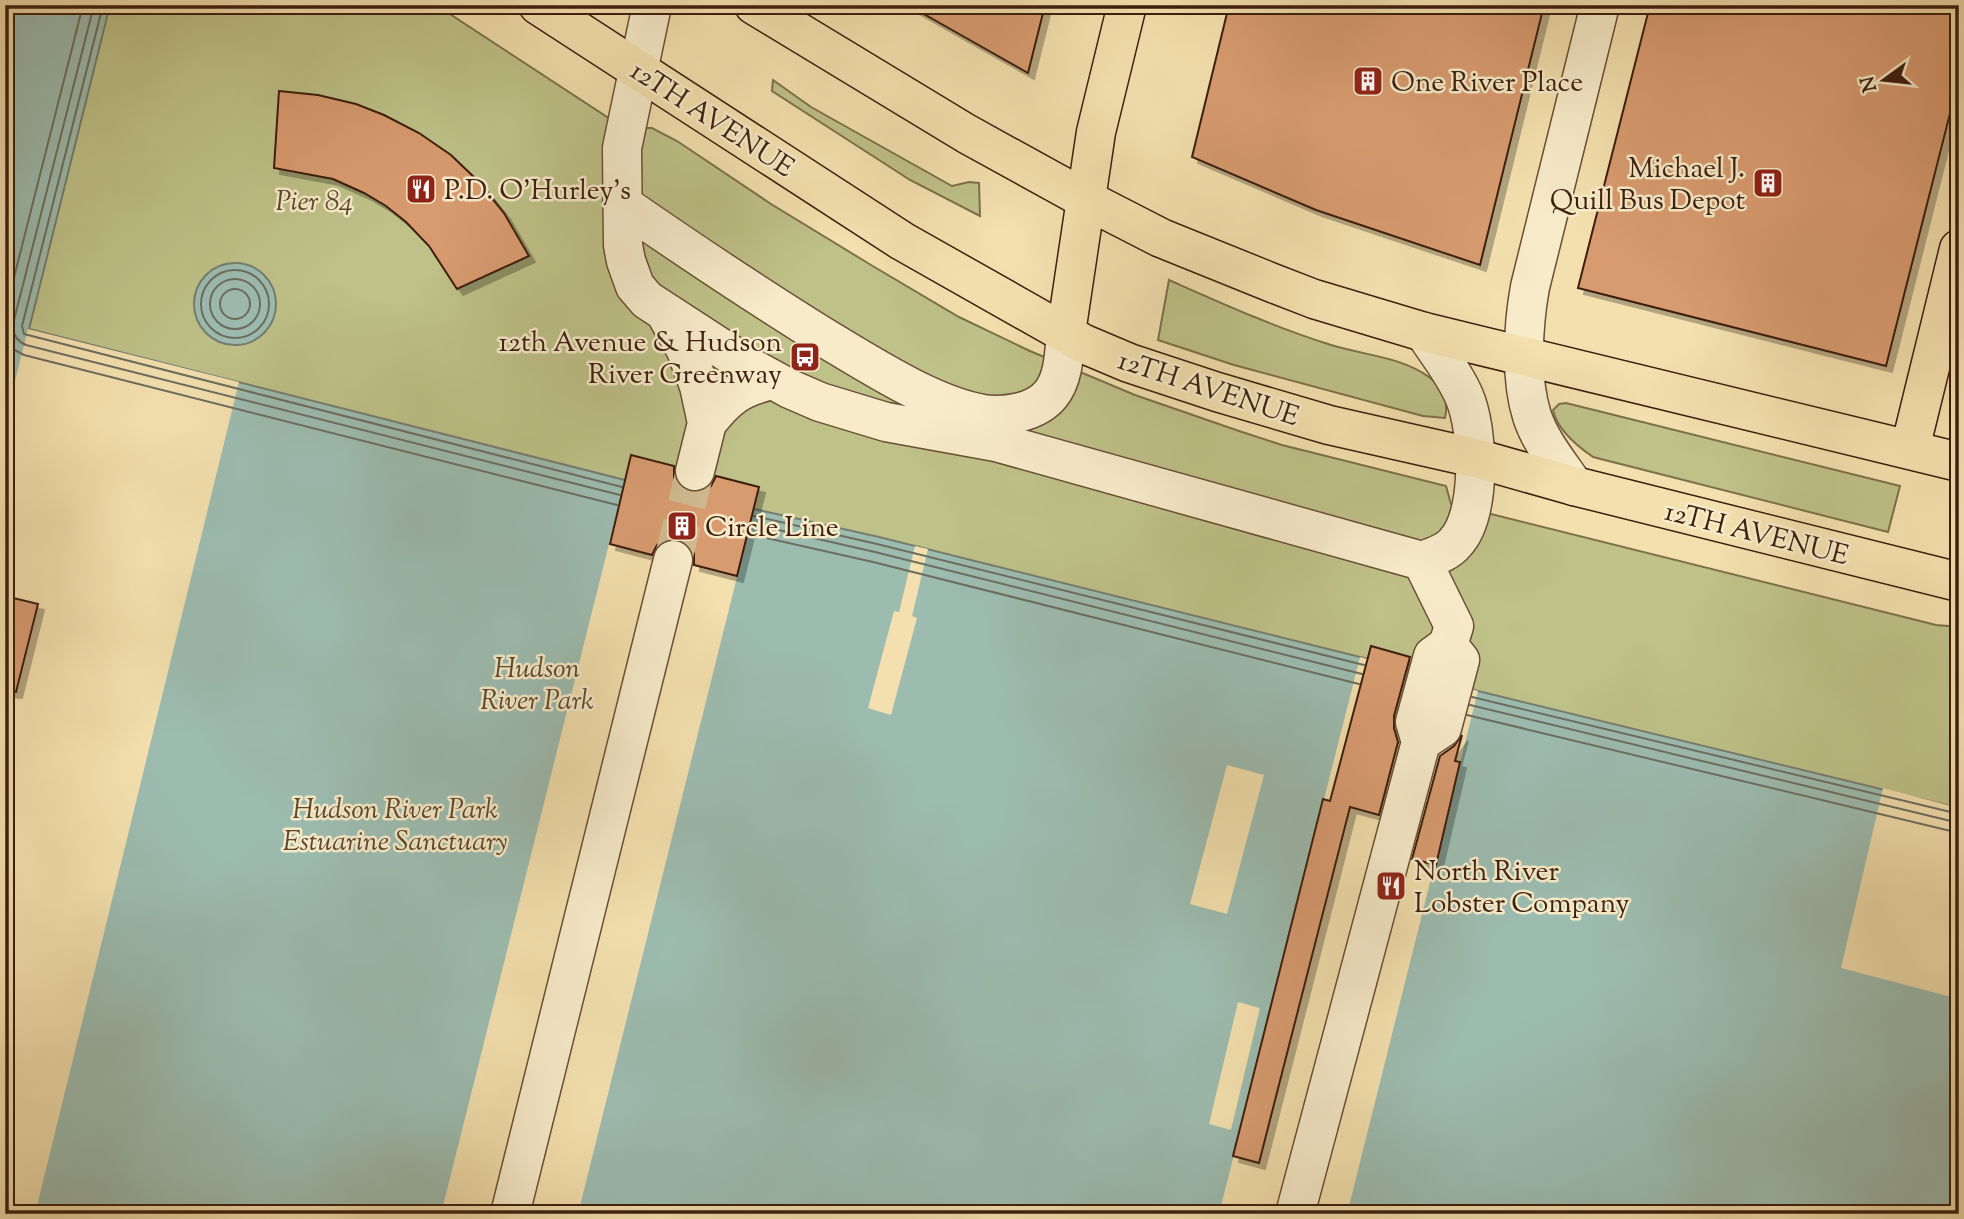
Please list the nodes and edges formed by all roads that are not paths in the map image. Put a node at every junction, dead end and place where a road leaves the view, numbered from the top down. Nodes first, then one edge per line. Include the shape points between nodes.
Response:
1 (538, 5) edge
2 (652, 5) edge
3 (754, 5) edge
4 (1127, 5) edge
5 (1600, 5) edge
6 (637, 70) junction
7 (1085, 199) junction
8 (622, 204) junction
9 (1959, 249) edge
10 (665, 313) junction
11 (1424, 332) junction
12 (1066, 333) junction
13 (1525, 356) junction
14 (773, 380) junction
15 (707, 423) junction
16 (1910, 449) junction
17 (1475, 458) junction
18 (1959, 462) edge
19 (695, 471) tunnel mouth
20 (1574, 486) junction
21 (673, 560) tunnel mouth
22 (1422, 561) junction
23 (1959, 582) edge
24 (510, 1214) edge
25 (1295, 1214) edge

1 - 6 main road, 12TH AVENUE
2 - 6 street
3 - 7 main road via 967,134
4 - 7 main road
5 - 13 street via 1530,287
6 - 8 street via 622,148
6 - 12 main road, 12TH AVENUE via 902,241
7 - 11 main road via 1161,238 1270,282
7 - 12 main road
8 - 10 street via 629,275 640,293
8 - 12 street via 853,355 921,392 967,410 1006,415 1045,400 1060,373
9 - 16 main road
10 - 14 street
10 - 15 street via 686,349
11 - 13 main road
11 - 17 street via 1464,396
12 - 17 main road, 12TH AVENUE via 1129,363 1272,410
13 - 16 main road
13 - 20 street via 1532,415
14 - 15 street via 749,385 724,401
14 - 22 street via 820,402 886,422 996,442
15 - 19 street
16 - 18 main road
17 - 20 main road, 12TH AVENUE
17 - 22 street via 1466,529 1454,545
20 - 23 main road, 12TH AVENUE
21 - 24 street
22 - 25 street via 1454,626 1448,645 1460,660 1441,728 1421,742

